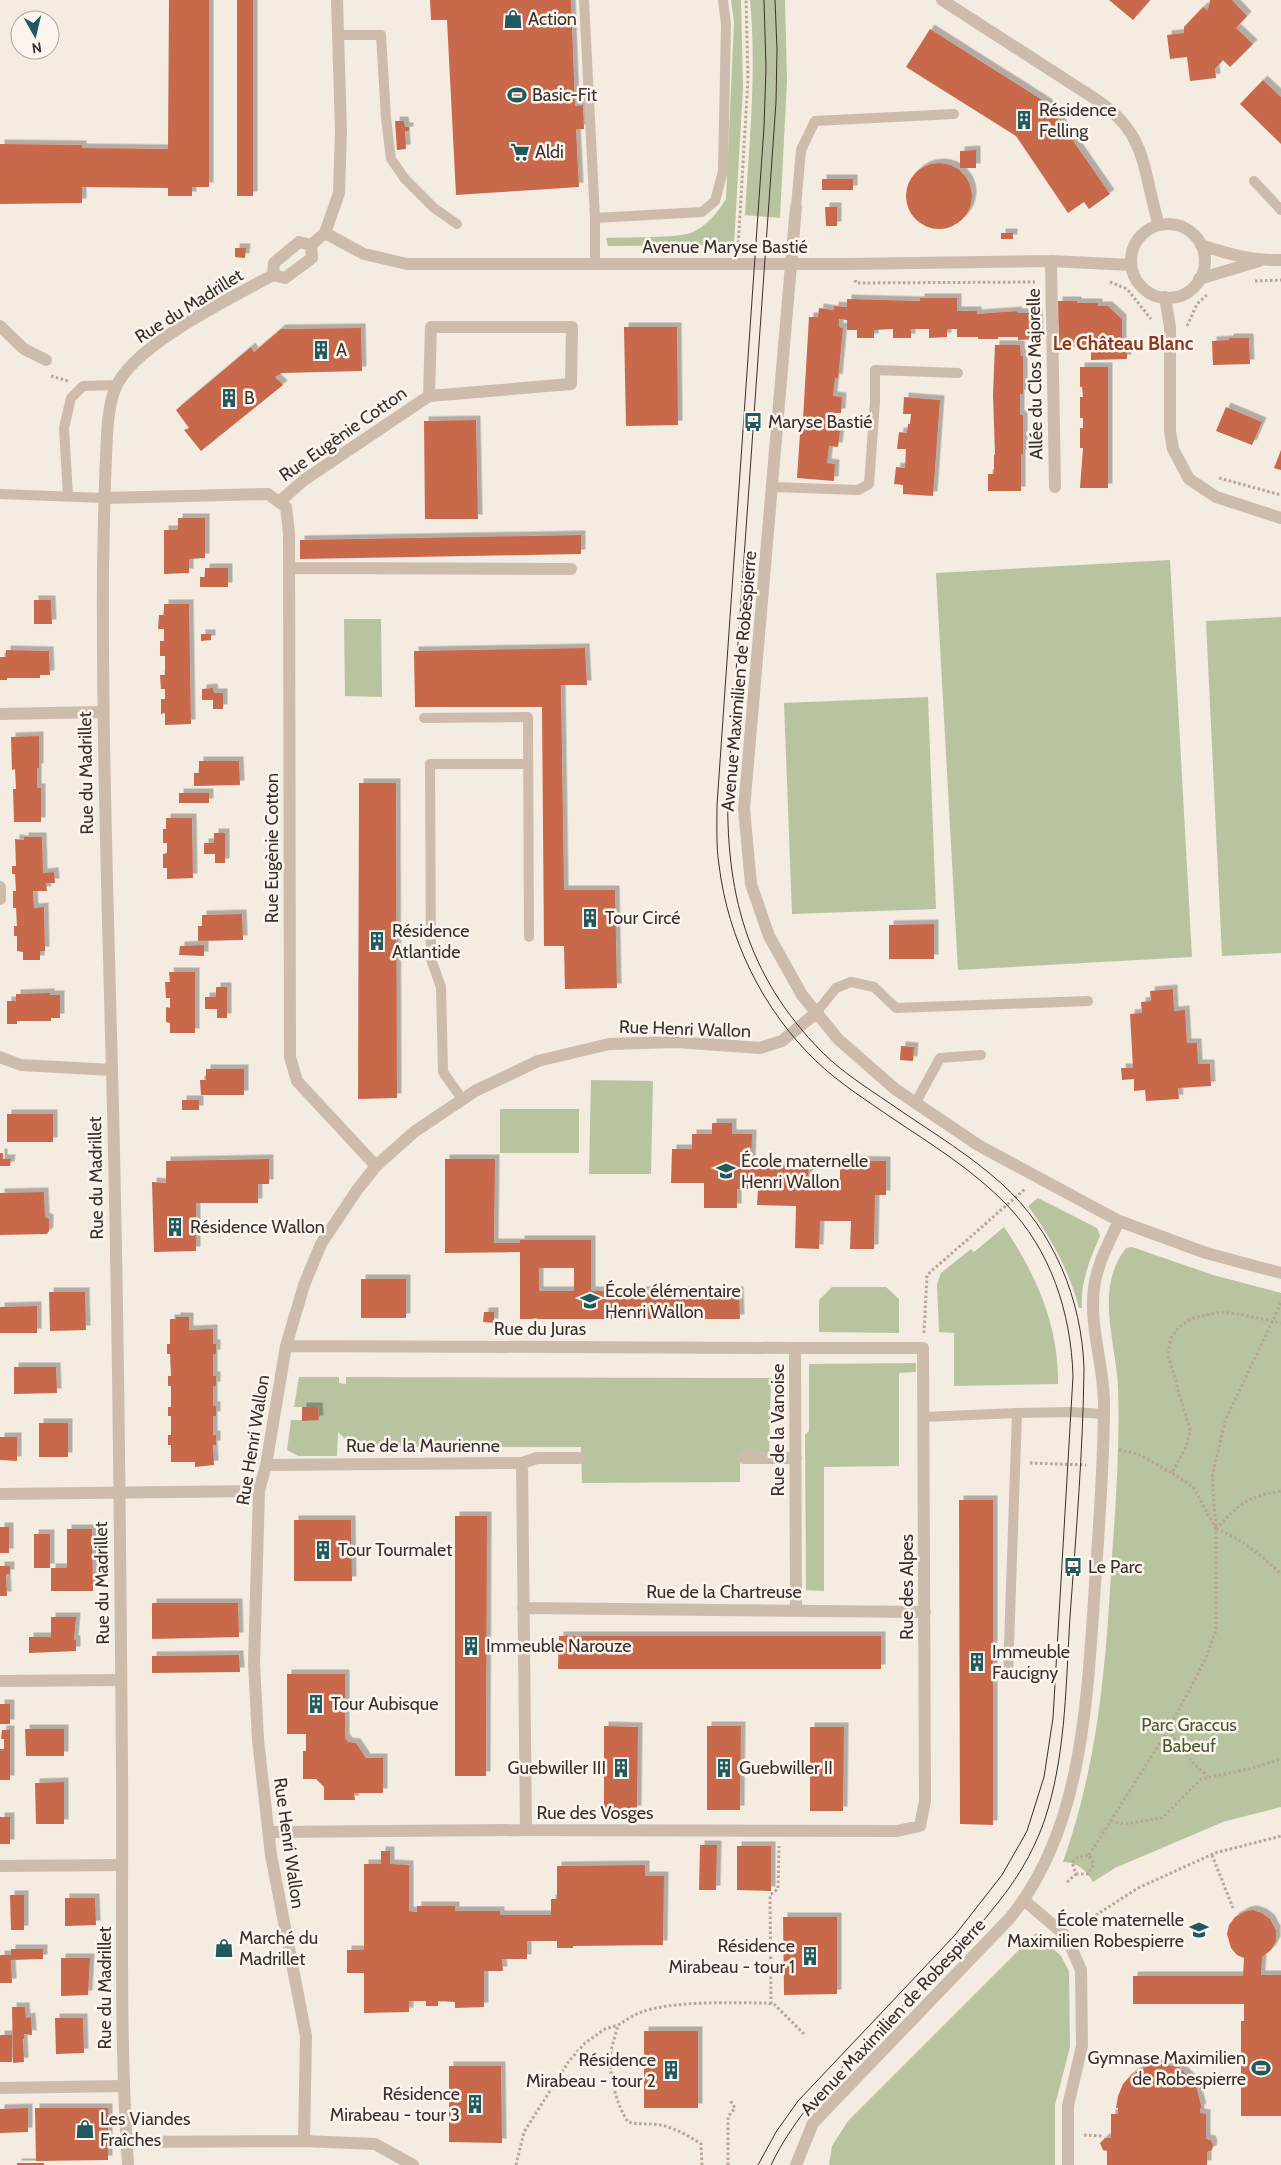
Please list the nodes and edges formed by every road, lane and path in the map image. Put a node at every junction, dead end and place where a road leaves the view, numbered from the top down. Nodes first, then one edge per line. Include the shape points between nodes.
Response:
1 (337, 0) edge
2 (584, 0) edge
3 (723, 0) edge
4 (746, 0) edge
5 (942, 0) edge
6 (338, 36) junction
7 (954, 114) dead end
8 (1254, 181) dead end
9 (796, 207) joint
10 (1281, 210) edge
11 (595, 218) junction
12 (457, 224) dead end
13 (1160, 225) junction
14 (325, 233) junction
15 (311, 245) junction
16 (1201, 245) junction
17 (1262, 260) junction
18 (1281, 260) edge
19 (1051, 261) junction
20 (595, 264) junction
21 (737, 264) junction
22 (792, 264) junction
23 (847, 264) junction
24 (1131, 265) junction
25 (273, 275) junction
26 (1200, 279) junction
27 (1281, 280) edge
28 (1251, 281) dead end
29 (1051, 282) junction
30 (1106, 282) dead end
31 (1210, 292) dead end
32 (1165, 297) junction
33 (1153, 322) dead end
34 (0, 326) edge
35 (1186, 330) dead end
36 (46, 360) joint
37 (958, 373) dead end
38 (116, 385) junction
39 (83, 386) junction
40 (429, 396) junction
41 (1217, 477) dead end
42 (772, 487) junction
43 (1055, 487) dead end
44 (0, 494) edge
45 (1281, 495) edge
46 (68, 496) junction
47 (104, 498) junction
48 (279, 502) junction
49 (1281, 518) edge
50 (289, 568) junction
51 (571, 569) dead end
52 (102, 712) junction
53 (0, 714) edge
54 (424, 718) dead end
55 (528, 764) junction
56 (0, 887) edge
57 (0, 899) edge
58 (529, 937) dead end
59 (1088, 1001) dead end
60 (816, 1012) junction
61 (981, 1055) dead end
62 (0, 1058) edge
63 (112, 1070) junction
64 (462, 1099) junction
65 (916, 1102) junction
66 (376, 1166) junction
67 (1039, 1177) junction
68 (1119, 1221) junction
69 (1281, 1273) edge
70 (1281, 1303) edge
71 (1274, 1321) junction
72 (1281, 1323) edge
73 (286, 1346) junction
74 (794, 1348) junction
75 (923, 1348) junction
76 (1017, 1413) junction
77 (1104, 1414) junction
78 (924, 1417) junction
79 (579, 1458) dead end
80 (743, 1458) dead end
81 (796, 1458) junction
82 (522, 1463) junction
83 (266, 1465) junction
84 (259, 1491) junction
85 (1281, 1491) edge
86 (118, 1493) junction
87 (0, 1494) edge
88 (1216, 1529) junction
89 (1281, 1574) edge
90 (523, 1608) junction
91 (796, 1610) junction
92 (925, 1612) junction
93 (1008, 1674) dead end
94 (0, 1680) edge
95 (121, 1680) junction
96 (1168, 1730) junction
97 (1281, 1758) edge
98 (1209, 1776) junction
99 (1111, 1821) junction
100 (920, 1826) joint
101 (526, 1830) junction
102 (780, 1830) junction
103 (268, 1832) junction
104 (1281, 1836) edge
105 (1089, 1855) junction
106 (1212, 1855) junction
107 (122, 1865) junction
108 (0, 1866) edge
109 (1076, 1874) junction
110 (1067, 1882) dead end
111 (1024, 1901) junction
112 (1233, 1908) dead end
113 (1079, 1926) dead end
114 (771, 2004) junction
115 (618, 2025) junction
116 (804, 2034) dead end
117 (124, 2086) junction
118 (0, 2088) edge
119 (730, 2100) dead end
120 (1078, 2135) dead end
121 (1102, 2136) dead end
122 (304, 2141) junction
123 (126, 2142) junction
124 (128, 2165) edge
125 (413, 2165) edge
126 (516, 2165) edge
127 (702, 2165) edge
128 (728, 2165) edge
129 (796, 2165) edge
130 (1068, 2165) edge

1 - 6 street
2 - 11 lane
3 - 11 lane via 726,24 722,171 715,201 702,212
4 - 21 path via 748,79
5 - 13 street via 1105,105 1124,122 1143,157
6 - 12 lane via 381,35 391,160 434,208
6 - 14 street via 339,193
7 - 9 lane via 815,121 801,150
8 - 10 lane
9 - 22 street, Avenue Maximilien de Robespierre
11 - 20 lane
13 - 16 street via 1183,227
13 - 24 street via 1142,235 1135,244
14 - 15 street, Rue du Madrillet
14 - 20 street, Avenue Maryse Bastié via 364,254 407,264
15 - 25 street, Rue du Madrillet via 299,242 274,263
15 - 25 street, Rue du Madrillet via 312,258 302,266 285,278
16 - 17 street
16 - 26 street via 1205,261
17 - 18 street
17 - 26 street
19 - 23 street, Avenue Maryse Bastié
19 - 24 street, Avenue Maryse Bastié
19 - 29 street, Allée du Clos Majorelle
20 - 21 street, Avenue Maryse Bastié
21 - 22 street, Avenue Maryse Bastié
22 - 23 street, Avenue Maryse Bastié
22 - 42 street, Avenue Maximilien de Robespierre
23 - 29 path via 856,283
24 - 32 street via 1147,291
25 - 38 street, Rue du Madrillet via 154,345
26 - 32 street via 1188,292
27 - 28 path
29 - 43 street, Allée du Clos Majorelle
30 - 33 path via 1126,289
31 - 35 path via 1197,304
32 - 49 street via 1170,327 1170,431 1173,449 1189,479 1216,497
34 - 36 street via 24,349
36 - 39 path via 45,370 50,376
37 - 42 lane via 875,370 869,484 858,490
38 - 39 lane
38 - 47 street, Rue du Madrillet via 110,411
39 - 46 lane via 71,398 64,428
40 - 40 street, Rue Eugènie Cotton via 571,384 572,328 431,327
40 - 48 street, Rue Eugènie Cotton via 304,480
41 - 45 path
42 - 60 street, Avenue Maximilien de Robespierre via 744,809 751,884 769,936 802,995
44 - 46 lane
46 - 47 lane
47 - 48 street, Rue Eugènie Cotton via 268,494
47 - 52 street, Rue du Madrillet
48 - 50 street, Rue Eugènie Cotton via 286,507
50 - 51 street
50 - 66 street, Rue Eugènie Cotton via 290,1058 298,1080
52 - 53 street
52 - 63 street, Rue du Madrillet
54 - 55 lane via 528,717
55 - 58 lane
55 - 64 lane via 430,764 430,959 441,987 444,1072
56 - 57 street
59 - 60 lane via 896,1008 874,987 851,982 836,988
60 - 64 street, Rue Henri Wallon via 782,1041 760,1048 676,1042 609,1044 538,1062
60 - 65 street, Avenue Maximilien de Robespierre via 838,1038 895,1089
61 - 65 lane via 940,1058
62 - 63 street via 21,1065
63 - 86 street, Rue du Madrillet
64 - 66 street, Rue Henri Wallon via 414,1132
65 - 67 street, Avenue Maximilien de Robespierre via 978,1145
66 - 73 street, Rue Henri Wallon via 321,1244 304,1285
67 - 68 street, Avenue Maximilien de Robespierre
67 - 75 path via 927,1275
68 - 69 street via 1206,1253
68 - 77 street, Avenue Maximilien de Robespierre via 1104,1252 1094,1287 1094,1319 1104,1387
70 - 71 path
71 - 72 path
71 - 88 path via 1225,1421 1212,1477
71 - 88 path via 1220,1312 1193,1318 1170,1338 1168,1355 1190,1430 1187,1446 1172,1473 1193,1487
73 - 74 street, Rue du Juras
73 - 83 street, Rue Henri Wallon
74 - 75 street, Rue de la Vanoise
74 - 81 street, Rue de la Vanoise
75 - 78 street, Rue des Alpes
76 - 77 lane
76 - 78 lane
76 - 93 lane
77 - 111 street, Avenue Maximilien de Robespierre via 1088,1681 1076,1770 1060,1824 1042,1869
78 - 92 street, Rue des Alpes
79 - 82 street, Rue de la Maurienne via 537,1458
80 - 81 street
81 - 91 street, Rue de la Vanoise
82 - 83 street, Rue de la Maurienne
82 - 90 street
83 - 84 street, Rue Henri Wallon
84 - 86 street
84 - 103 street, Rue Henri Wallon via 254,1663
85 - 88 path via 1241,1502
86 - 87 street
86 - 95 street, Rue du Madrillet
88 - 89 path via 1231,1534
88 - 96 path via 1216,1630 1206,1658
90 - 91 street, Rue de la Chartreuse
90 - 101 street
91 - 92 street, Rue de la Chartreuse
92 - 100 street, Rue des Alpes via 925,1800
94 - 95 street
95 - 107 street, Rue du Madrillet
96 - 98 path via 1194,1764
96 - 99 path
97 - 98 path via 1257,1767
98 - 99 path via 1201,1778 1162,1818 1125,1824
99 - 105 path
100 - 102 street, Rue des Vosges via 897,1831
101 - 102 street, Rue des Vosges
101 - 103 street, Rue des Vosges
102 - 114 path via 778,1889 770,1895
103 - 122 street, Rue Henri Wallon via 306,2036
104 - 106 path
105 - 109 path via 1072,1862
105 - 109 path via 1094,1864 1092,1870 1088,1874
106 - 112 path
106 - 113 path via 1138,1888
107 - 108 street
107 - 117 street, Rue du Madrillet
109 - 110 path
111 - 129 street, Avenue Maximilien de Robespierre via 813,2123
111 - 130 street via 1066,1936 1081,1970 1082,2046 1068,2106
114 - 115 path via 661,2007 638,2013
114 - 116 path
115 - 126 path via 605,2029 585,2043 569,2061 524,2132
115 - 127 path via 611,2052 612,2070 622,2112 628,2122 659,2124 701,2144
117 - 118 street
117 - 123 street, Rue du Madrillet
119 - 128 path via 735,2108 728,2117
120 - 121 path
122 - 123 street
122 - 125 street via 374,2144
123 - 124 street, Rue du Madrillet

